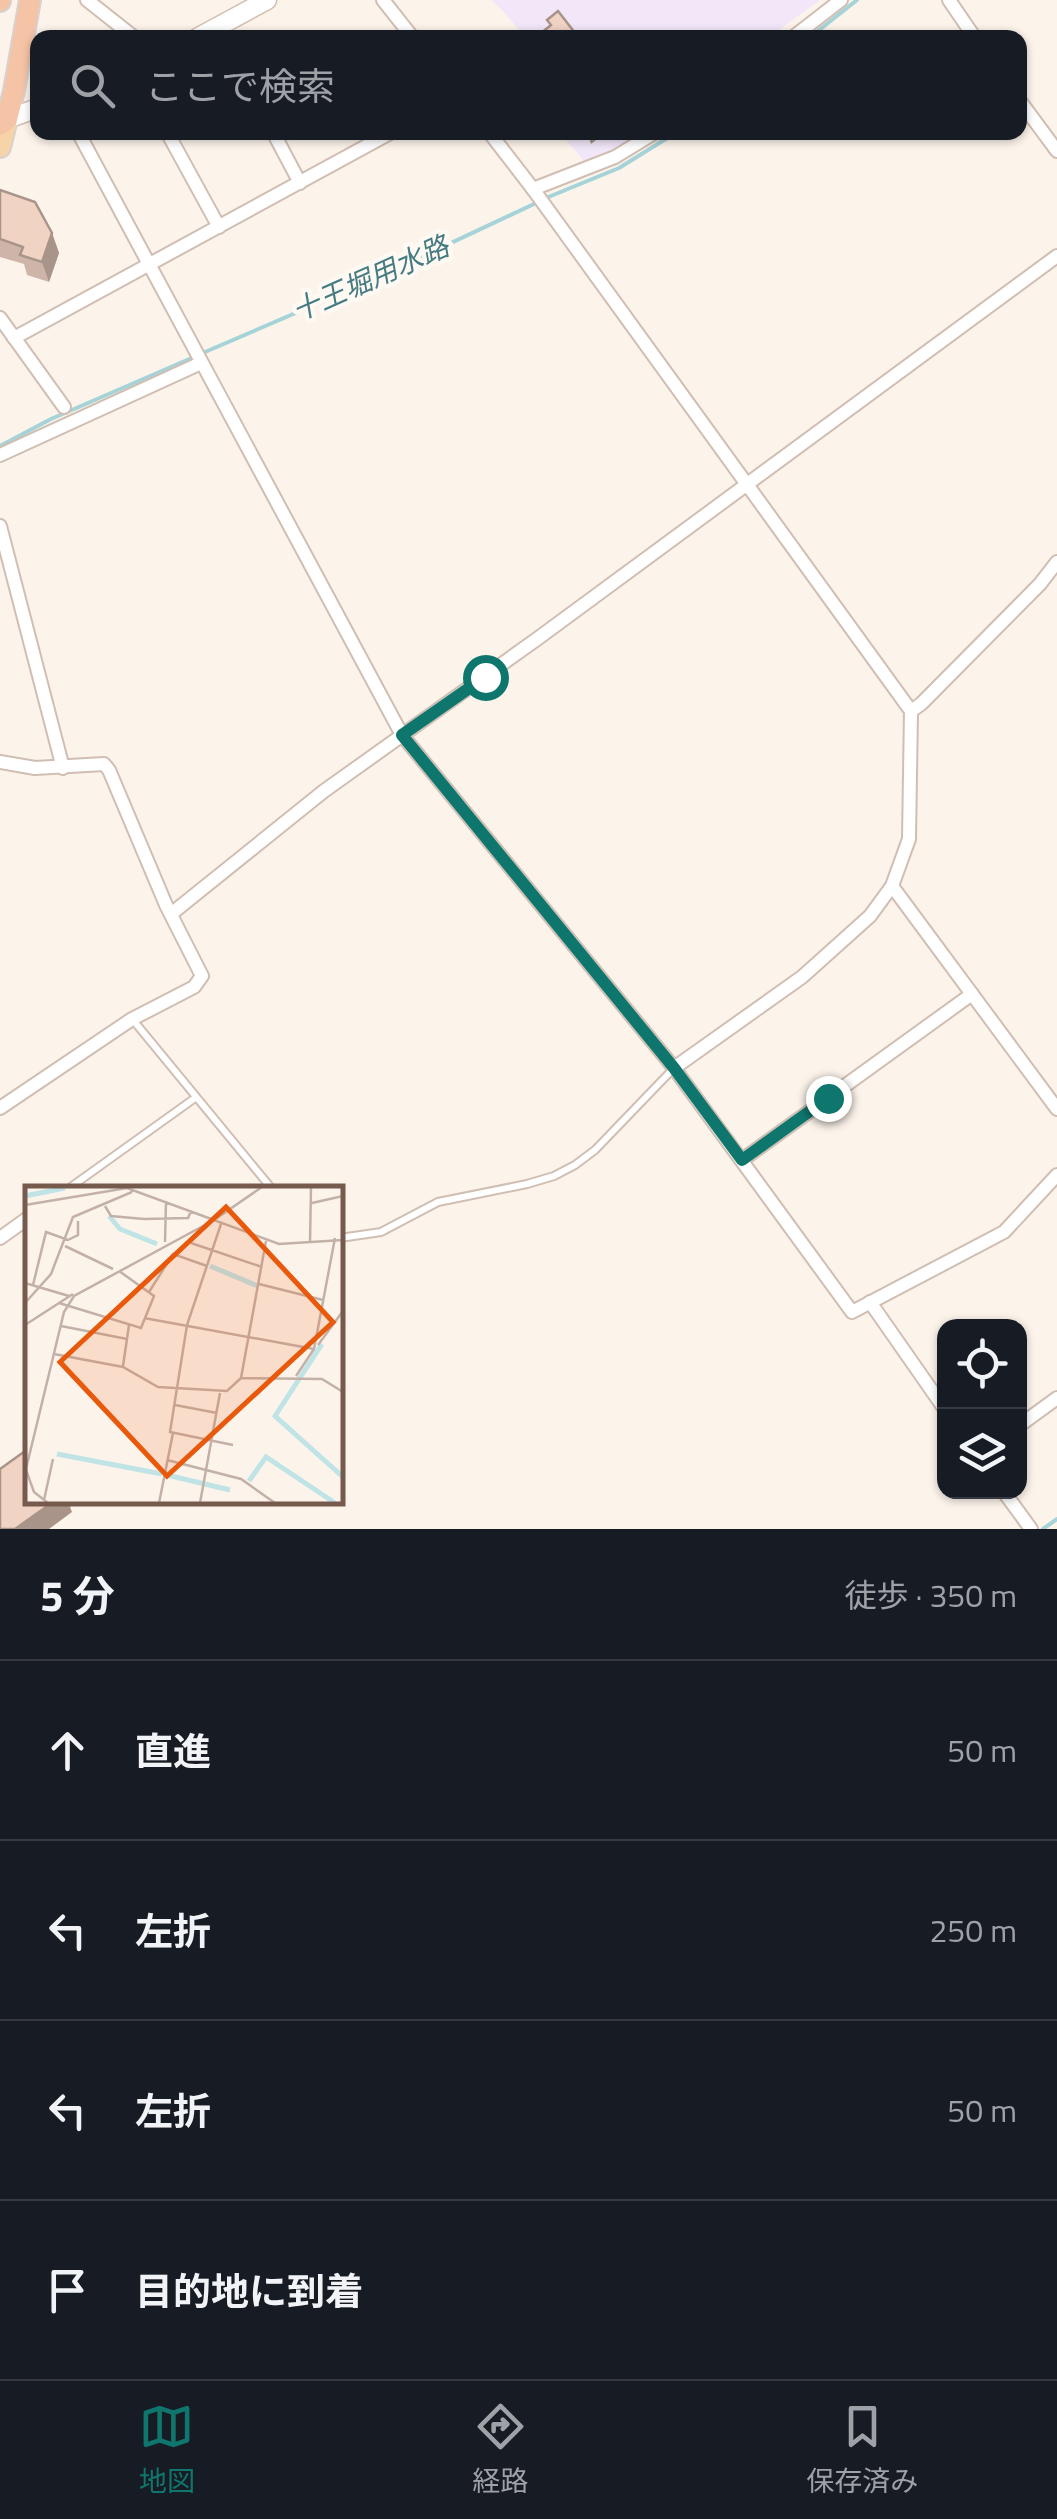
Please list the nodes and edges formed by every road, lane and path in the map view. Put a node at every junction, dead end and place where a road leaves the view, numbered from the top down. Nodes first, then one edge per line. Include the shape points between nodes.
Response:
1 (30, 0) edge
2 (87, 0) edge
3 (267, 0) edge
4 (383, 0) edge
5 (841, 0) edge
6 (949, 0) edge
7 (125, 30) edge
8 (223, 30) edge
9 (407, 30) edge
10 (802, 30) edge
11 (970, 30) edge
12 (1027, 110) edge
13 (30, 111) edge
14 (2, 120) edge
15 (82, 140) edge
16 (171, 140) edge
17 (277, 140) edge
18 (378, 140) edge
19 (494, 140) edge
20 (643, 140) edge
21 (0, 147) edge
22 (1057, 151) edge
23 (300, 183) junction
24 (533, 189) junction
25 (218, 227) junction
26 (1057, 256) edge
27 (150, 265) junction
28 (0, 318) edge
29 (14, 338) junction
30 (200, 363) junction
31 (64, 407) dead end
32 (0, 455) edge
33 (746, 484) junction
34 (0, 526) edge
35 (1057, 562) edge
36 (911, 710) junction
37 (402, 735) junction
38 (0, 762) edge
39 (63, 768) junction
40 (892, 886) junction
41 (171, 914) junction
42 (972, 994) junction
43 (132, 1019) junction
44 (674, 1068) junction
45 (196, 1098) junction
46 (0, 1108) edge
47 (1057, 1109) edge
48 (742, 1160) junction
49 (1057, 1175) edge
50 (72, 1186) edge
51 (269, 1186) edge
52 (25, 1220) edge
53 (0, 1238) edge
54 (342, 1238) edge
55 (870, 1302) junction
56 (937, 1398) edge
57 (1057, 1398) edge
58 (1027, 1420) edge
59 (1009, 1499) edge
60 (1031, 1529) edge

1 - 14 highway
2 - 7 street
3 - 8 main road
4 - 9 street
5 - 10 street
6 - 11 street
12 - 22 street
13 - 14 main road
14 - 21 main road
15 - 27 street
16 - 25 street
17 - 23 street
18 - 23 street
19 - 24 street
20 - 24 street
23 - 25 street
24 - 33 street
25 - 27 street
26 - 33 street
27 - 29 street
27 - 30 street
28 - 29 street
29 - 31 street
30 - 32 street
30 - 37 street
33 - 36 street
33 - 37 street
34 - 39 street
35 - 36 street
36 - 40 street via 909,839
37 - 41 street
37 - 44 street
38 - 39 street
39 - 41 street via 104,764 109,770
40 - 42 street
40 - 44 street via 870,916 802,977
41 - 43 street via 202,976 194,987
42 - 47 street
42 - 48 street
43 - 45 lane
43 - 46 street
44 - 48 street
44 - 54 lane via 595,1150 554,1176 438,1202 381,1232
45 - 50 lane
45 - 51 lane
48 - 55 street via 852,1312
49 - 55 street via 1004,1232
52 - 53 street
55 - 56 street
57 - 58 street
59 - 60 street

